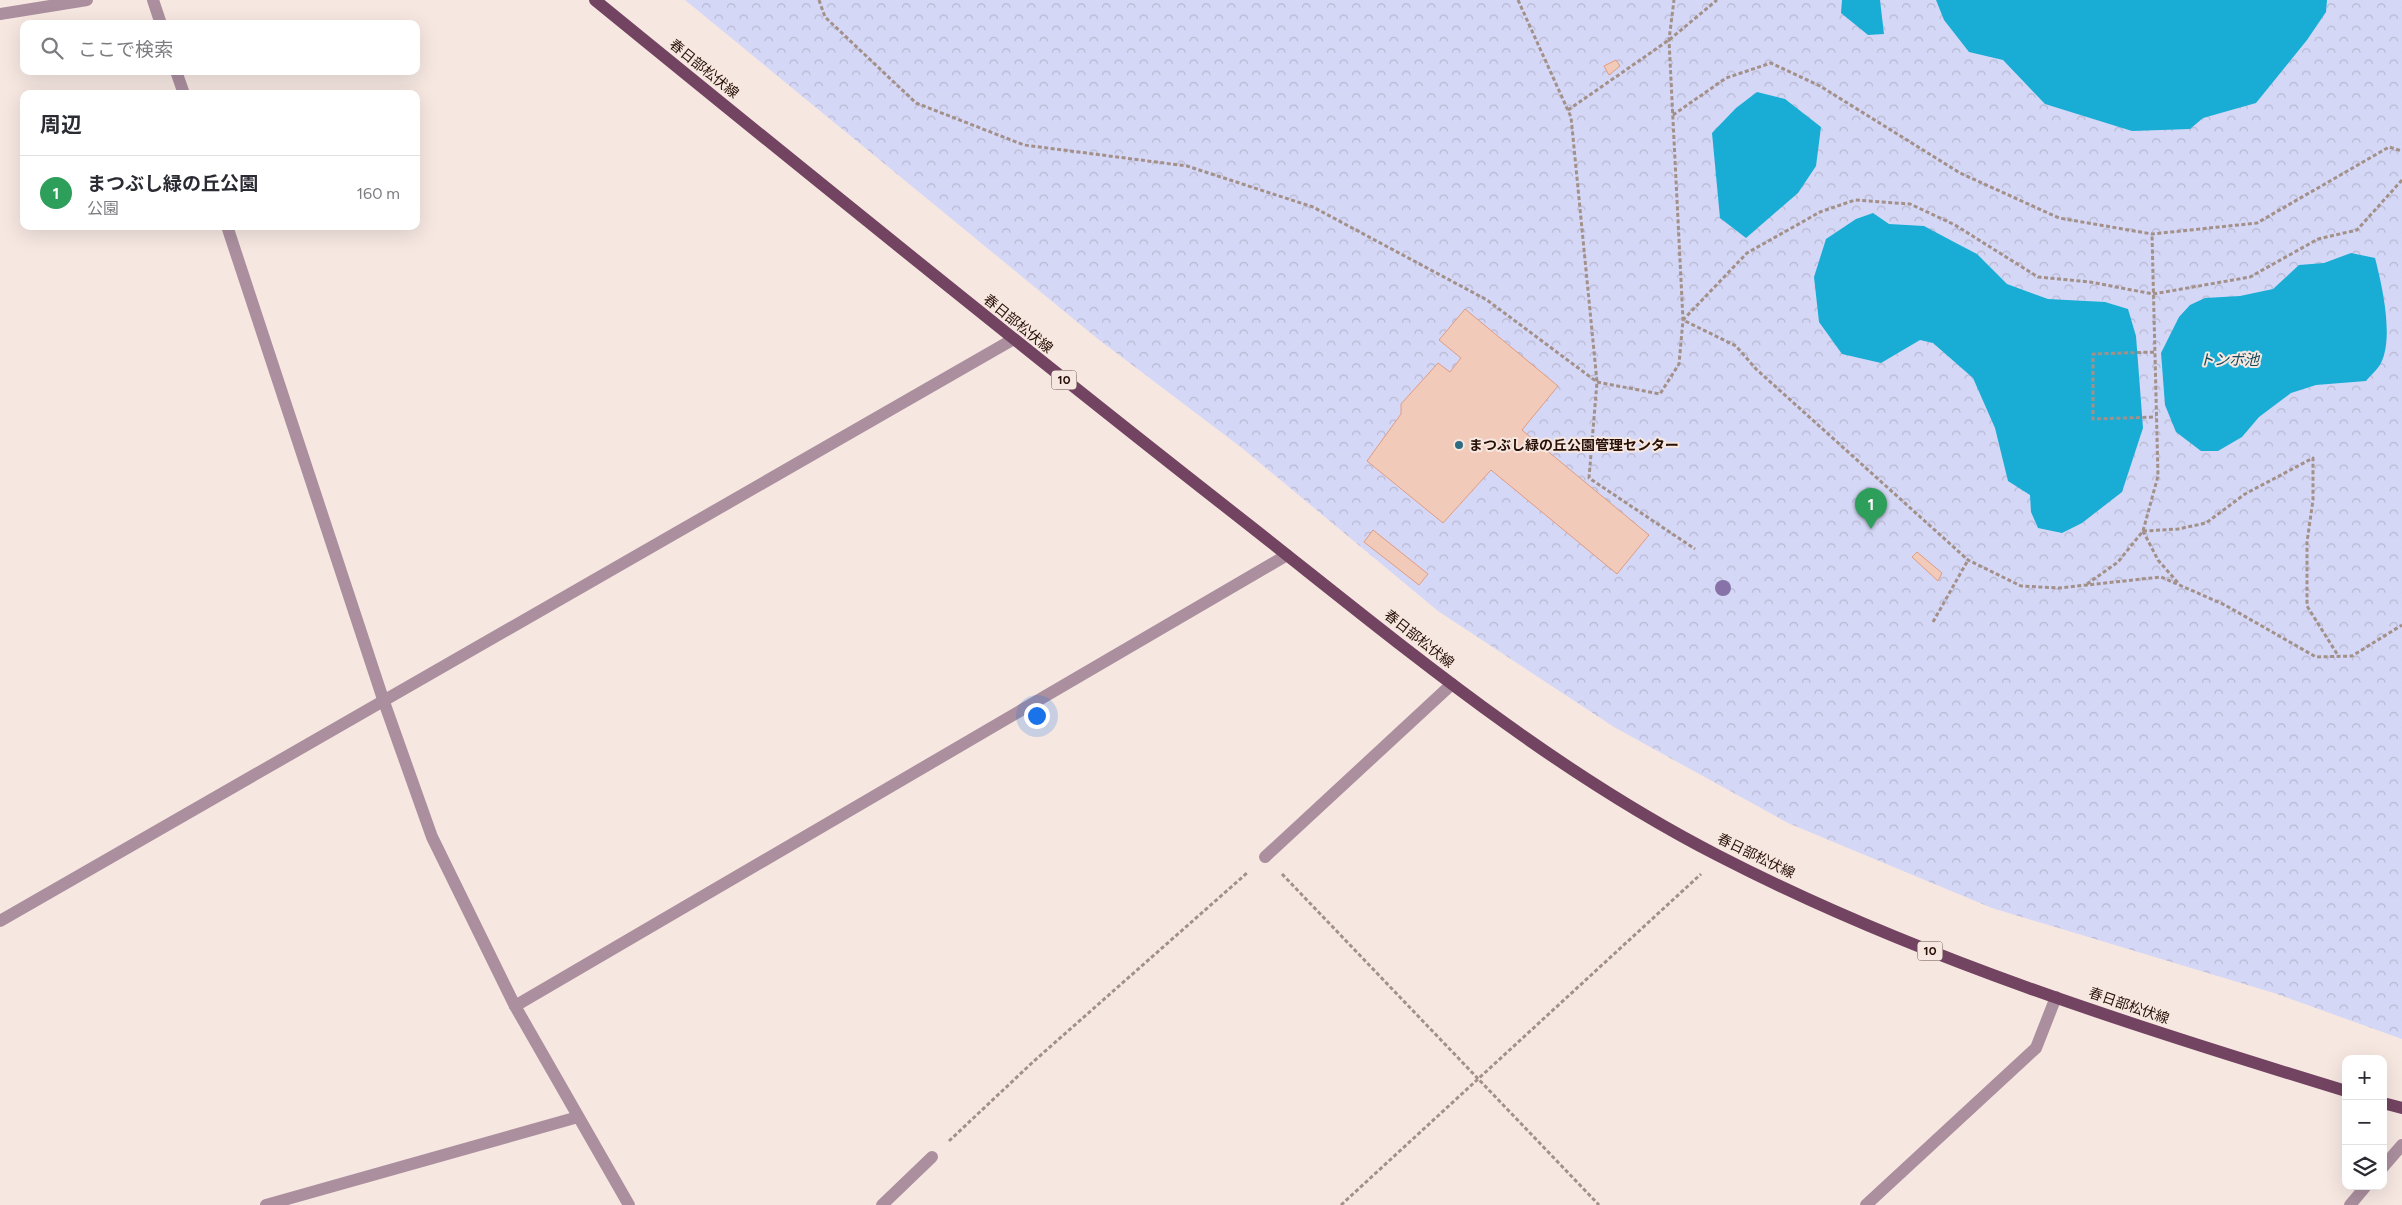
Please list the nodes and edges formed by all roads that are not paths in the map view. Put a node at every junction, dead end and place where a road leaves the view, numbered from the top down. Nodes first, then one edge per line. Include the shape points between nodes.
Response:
1 (87, 0) edge
2 (153, 0) edge
3 (595, 0) edge
4 (0, 14) edge
5 (160, 20) edge
6 (177, 75) edge
7 (183, 90) edge
8 (228, 230) edge
9 (1012, 340) junction
10 (1287, 555) junction
11 (1452, 684) junction
12 (383, 699) junction
13 (1266, 857) road end
14 (0, 921) edge
15 (2056, 997) junction
16 (515, 1006) junction
17 (2342, 1090) edge
18 (2387, 1104) edge
19 (2402, 1108) edge
20 (578, 1117) junction
21 (2402, 1145) edge
22 (932, 1157) road end
23 (2387, 1162) edge
24 (2363, 1190) edge
25 (266, 1205) edge
26 (629, 1205) edge
27 (882, 1205) edge
28 (1866, 1205) edge
29 (2350, 1205) edge

1 - 4 street
2 - 5 street
3 - 9 main road, 春日部松伏線 / 10
6 - 7 street
8 - 12 street
9 - 10 main road, 春日部松伏線 / 10
9 - 12 street
10 - 11 main road, 春日部松伏線 / 10
10 - 16 street
11 - 13 street
11 - 15 main road, 春日部松伏線 / 10 via 1540,750 1720,857 1921,948
12 - 14 street
12 - 16 street via 432,837
15 - 17 main road, 春日部松伏線 / 10 via 2189,1043
15 - 28 street via 2036,1048
16 - 20 street
18 - 19 main road
20 - 25 street
20 - 26 street
21 - 23 street
22 - 27 street
24 - 29 street

